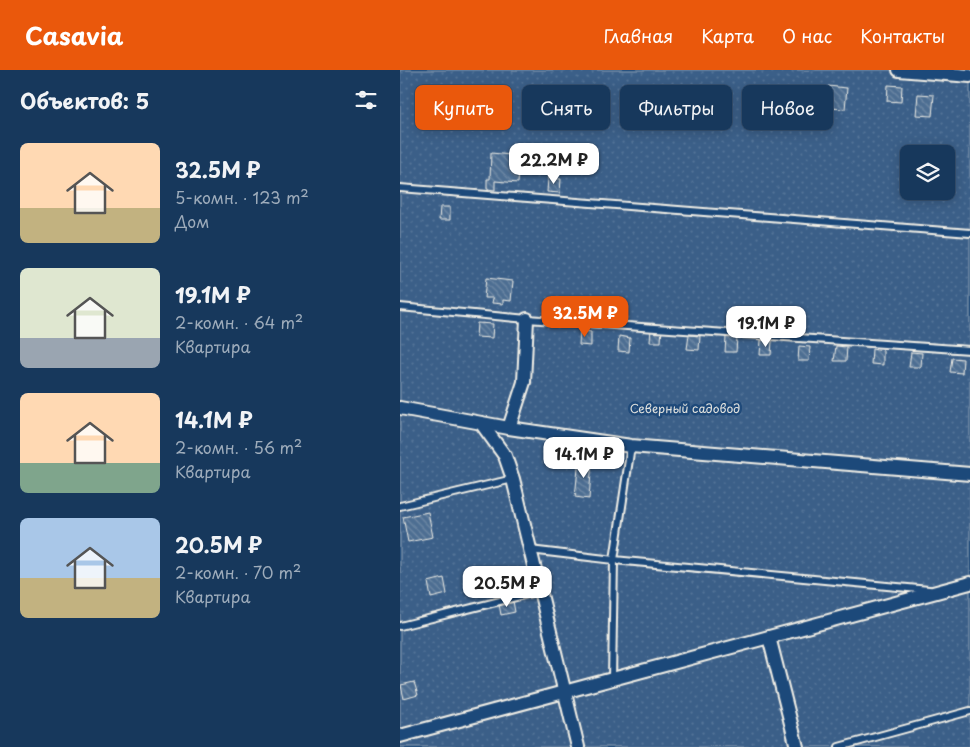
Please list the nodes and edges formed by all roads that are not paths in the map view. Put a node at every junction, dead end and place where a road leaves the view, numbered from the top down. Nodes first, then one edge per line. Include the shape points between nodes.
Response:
1 (900, 70) edge
2 (970, 76) edge
3 (400, 188) edge
4 (970, 233) edge
5 (400, 307) edge
6 (527, 319) junction
7 (970, 350) edge
8 (400, 408) edge
9 (481, 423) junction
10 (509, 428) junction
11 (631, 446) junction
12 (970, 474) edge
13 (513, 479) junction
14 (400, 506) edge
15 (530, 550) junction
16 (614, 560) junction
17 (970, 583) edge
18 (540, 590) junction
19 (942, 591) junction
20 (400, 626) edge
21 (769, 637) junction
22 (612, 679) junction
23 (563, 692) junction
24 (970, 711) edge
25 (400, 736) edge
26 (578, 747) edge
27 (798, 747) edge
28 (839, 747) edge

1 - 2 street
3 - 4 lane
5 - 6 lane
6 - 7 lane
6 - 10 street via 524,382
8 - 9 street
9 - 10 street
9 - 13 street via 505,456
10 - 11 street
11 - 12 street
11 - 16 lane
13 - 14 lane
13 - 15 street
15 - 16 lane
15 - 18 street
16 - 19 lane
16 - 22 lane
17 - 19 street
18 - 20 lane
18 - 23 street
19 - 21 street
21 - 22 street
21 - 27 street
22 - 23 street
23 - 25 street
23 - 26 street
24 - 28 lane

